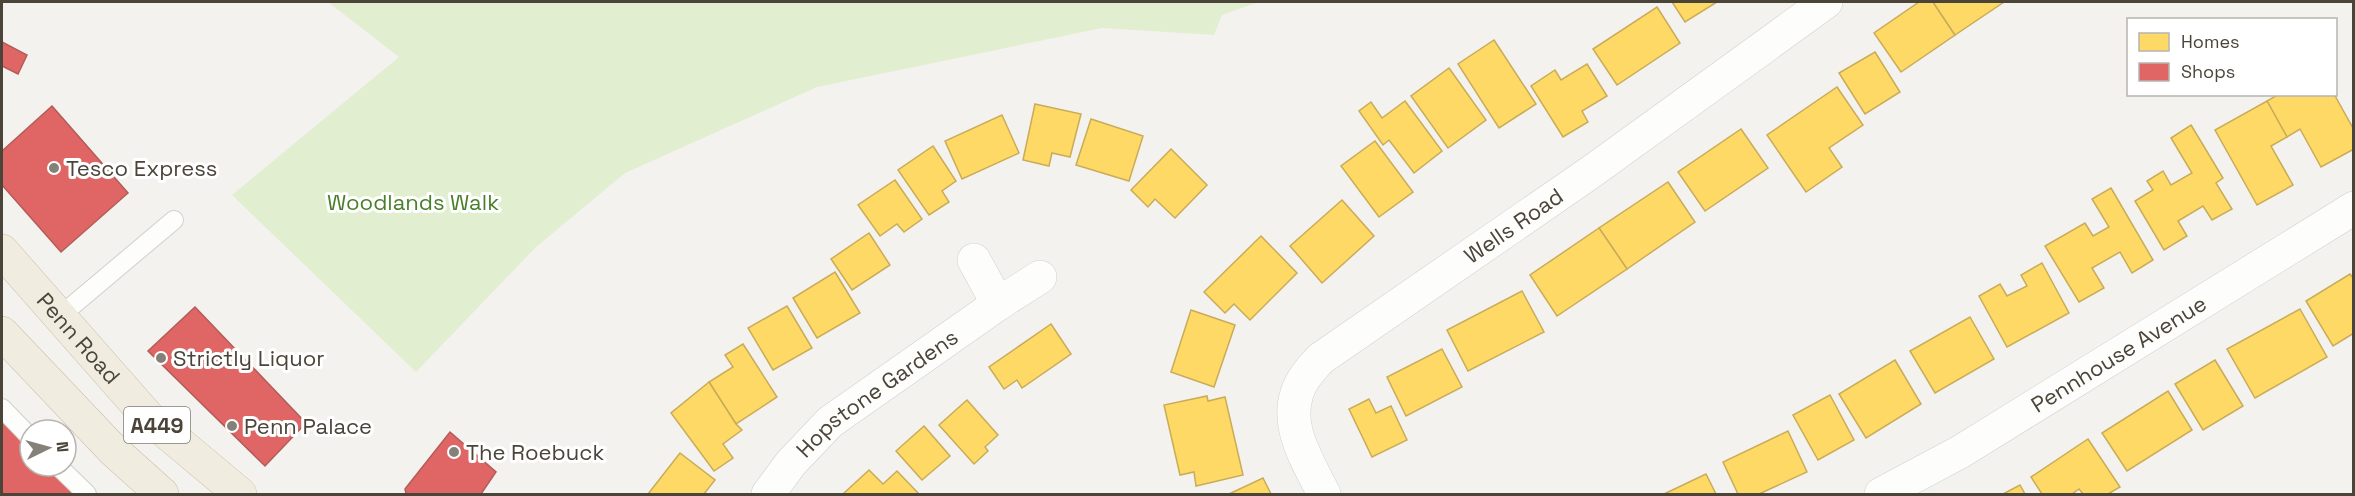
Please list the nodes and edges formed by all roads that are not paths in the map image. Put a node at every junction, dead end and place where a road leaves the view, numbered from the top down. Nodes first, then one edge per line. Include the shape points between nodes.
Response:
1 (1826, 2) edge
2 (2354, 207) edge
3 (174, 220) dead end
4 (2, 251) edge
5 (974, 260) dead end
6 (1040, 278) dead end
7 (998, 304) junction
8 (60, 316) junction
9 (2, 333) edge
10 (2, 408) edge
11 (18, 425) edge
12 (70, 478) edge
13 (87, 495) edge
14 (162, 495) edge
15 (240, 495) edge
16 (768, 495) edge
17 (1324, 495) edge
18 (1881, 495) edge

1 - 17 street, Wells Road via 1591,172 1320,359 1295,398 1293,418 1297,438
2 - 18 street, Pennhouse Avenue via 1980,440
3 - 8 lane
4 - 8 highway, Penn Road / A449
5 - 7 street
6 - 7 street, Hopstone Gardens
7 - 16 street, Hopstone Gardens via 830,422 791,463
8 - 15 highway, Penn Road / A449 via 148,417
9 - 14 highway, A449 via 113,450
10 - 11 lane
12 - 13 lane

